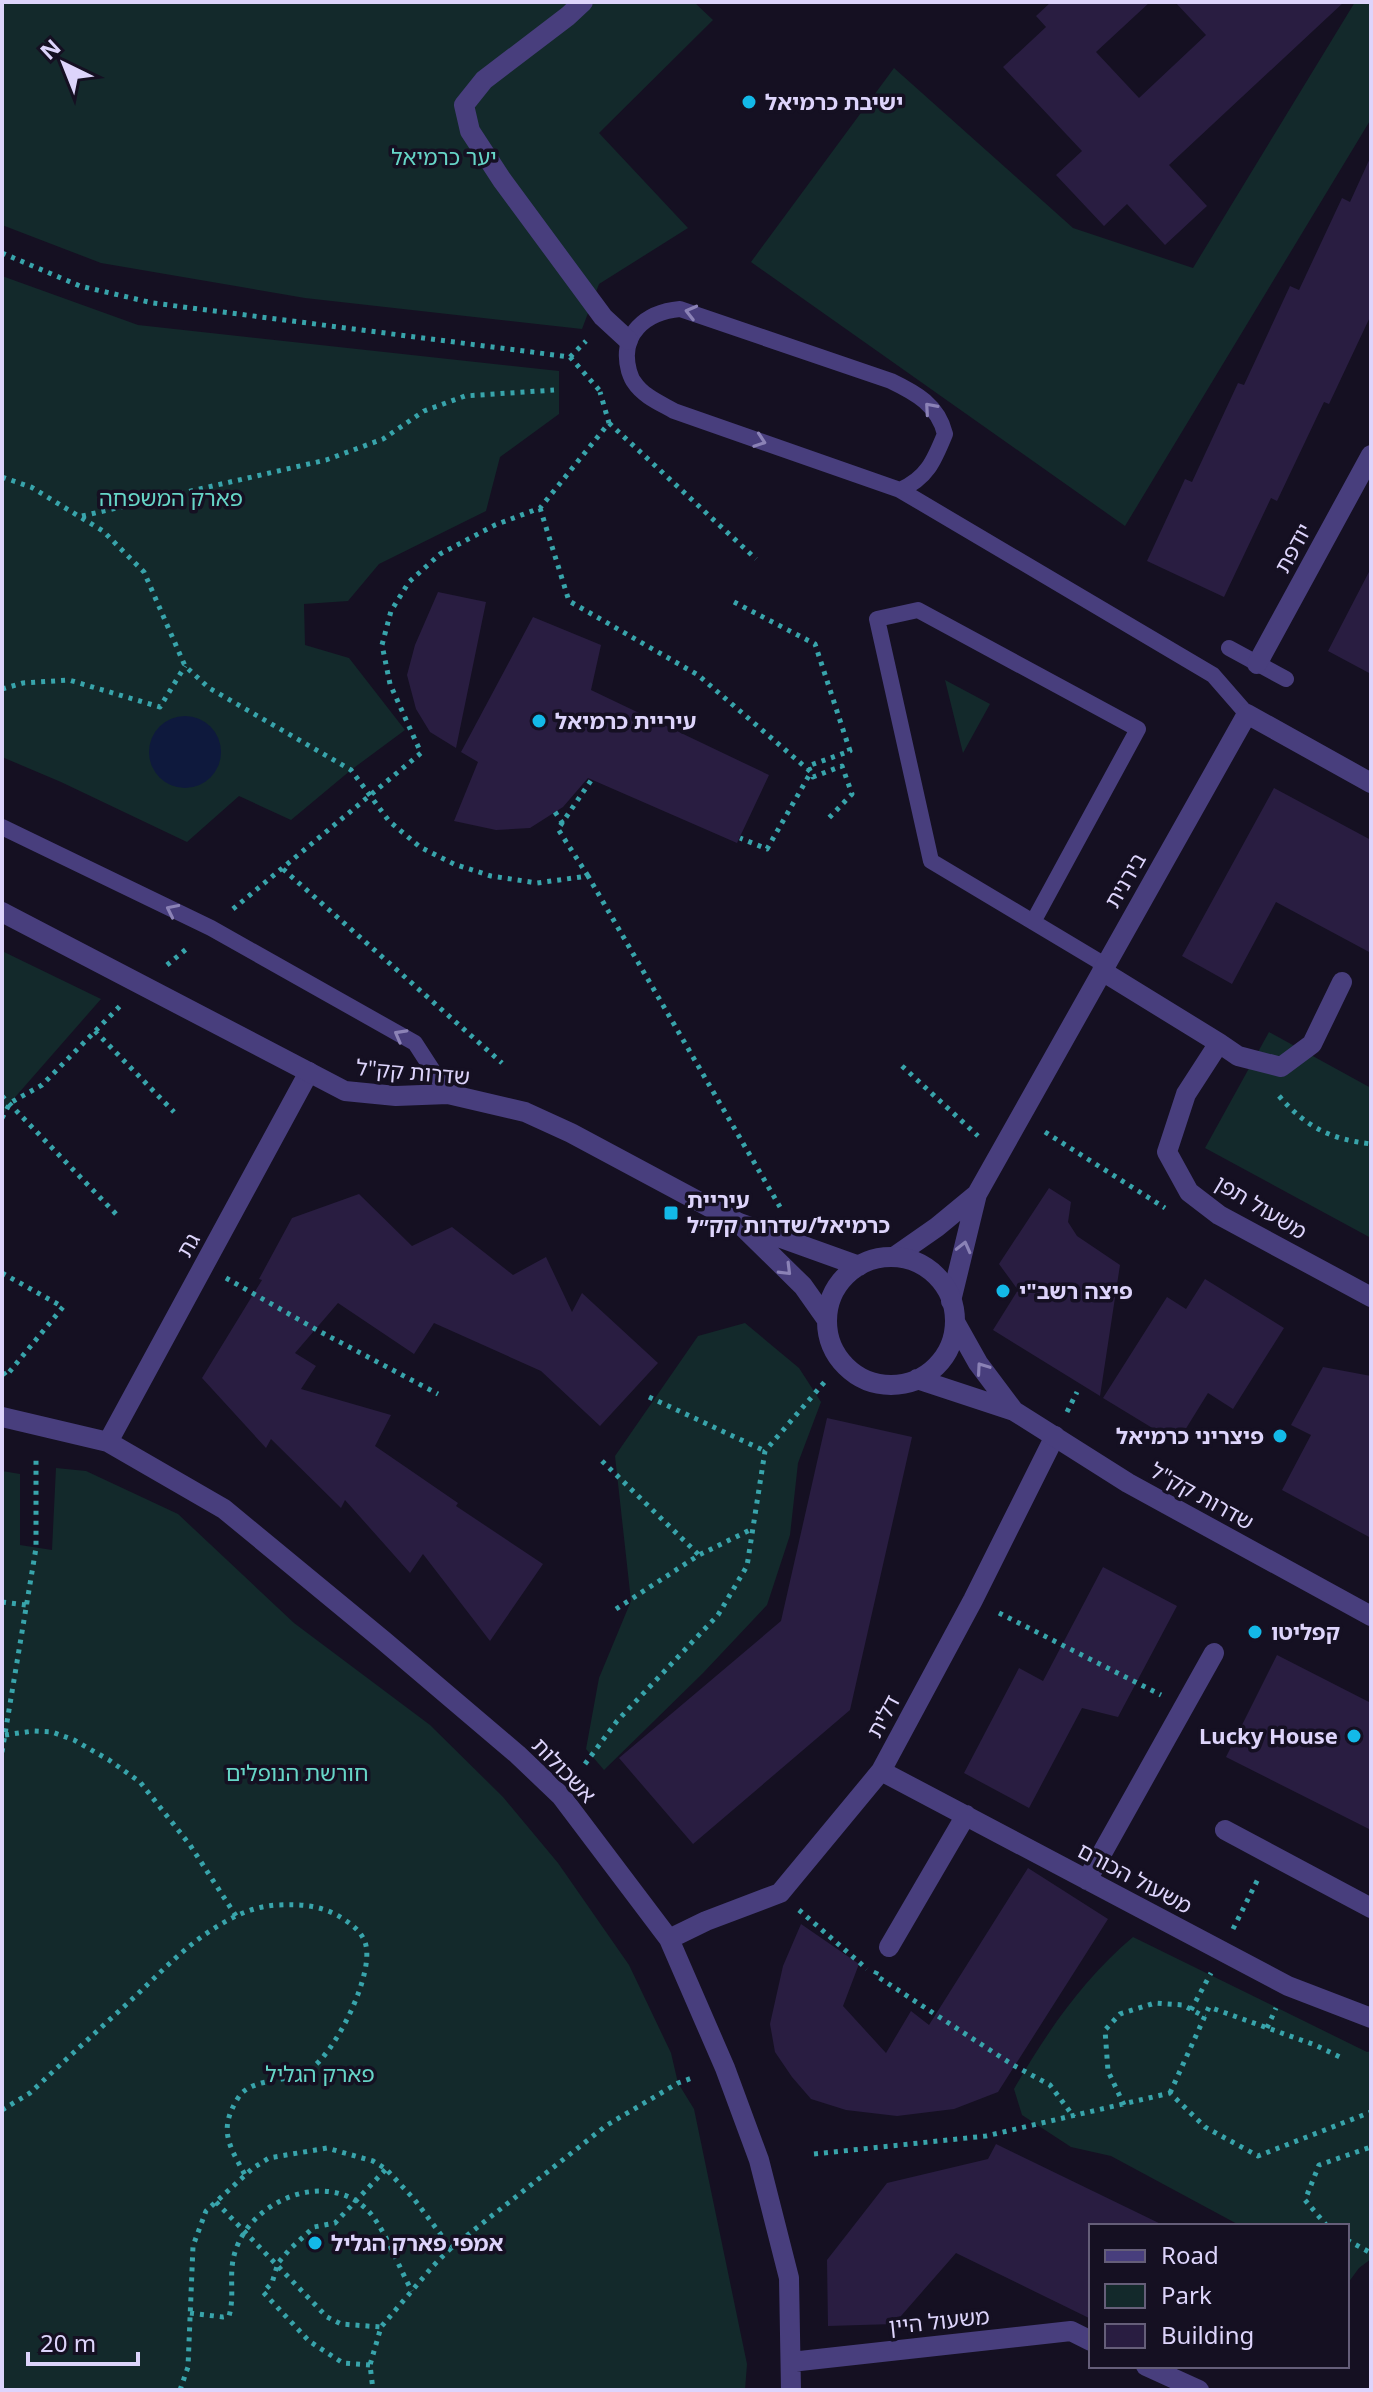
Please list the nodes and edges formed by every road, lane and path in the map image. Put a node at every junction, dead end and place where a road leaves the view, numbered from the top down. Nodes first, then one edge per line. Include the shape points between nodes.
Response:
1 (583, 2) edge
2 (2, 253) edge
3 (628, 340) junction
4 (632, 381) junction
5 (554, 390) dead end
6 (600, 392) junction
7 (609, 423) junction
8 (1371, 455) edge
9 (2, 477) edge
10 (900, 490) junction
11 (540, 508) junction
12 (81, 517) junction
13 (756, 559) dead end
14 (734, 602) dead end
15 (1229, 648) dead end
16 (1257, 664) junction
17 (185, 666) junction
18 (1286, 679) dead end
19 (2, 689) edge
20 (1247, 714) junction
21 (811, 772) junction
22 (592, 779) dead end
23 (1371, 783) edge
24 (370, 796) junction
25 (555, 812) dead end
26 (827, 820) dead end
27 (563, 824) junction
28 (2, 827) edge
29 (740, 838) dead end
30 (283, 869) junction
31 (588, 876) junction
32 (2, 912) edge
33 (224, 916) dead end
34 (1033, 922) junction
35 (200, 938) dead end
36 (1104, 968) junction
37 (161, 970) dead end
38 (1342, 982) dead end
39 (129, 998) dead end
40 (95, 1031) junction
41 (1219, 1043) junction
42 (502, 1063) dead end
43 (902, 1066) dead end
44 (1281, 1067) junction
45 (309, 1072) junction
46 (448, 1094) junction
47 (2, 1096) edge
48 (10, 1103) junction
49 (174, 1112) dead end
50 (1020, 1117) junction
51 (2, 1118) edge
52 (1371, 1144) edge
53 (999, 1155) junction
54 (1093, 1162) dead end
55 (977, 1194) junction
56 (116, 1214) dead end
57 (785, 1215) dead end
58 (739, 1223) junction
59 (894, 1257) junction
60 (204, 1265) junction
61 (859, 1266) junction
62 (2, 1273) edge
63 (1371, 1297) edge
64 (953, 1311) junction
65 (827, 1320) junction
66 (2, 1371) edge
67 (828, 1378) dead end
68 (917, 1379) junction
69 (438, 1394) dead end
70 (649, 1397) dead end
71 (1014, 1411) junction
72 (2, 1417) edge
73 (1055, 1436) junction
74 (108, 1442) junction
75 (765, 1451) junction
76 (36, 1459) dead end
77 (602, 1461) dead end
78 (753, 1528) junction
79 (699, 1555) junction
80 (973, 1600) junction
81 (2, 1602) edge
82 (26, 1605) junction
83 (616, 1609) dead end
84 (1371, 1616) edge
85 (1214, 1653) dead end
86 (1184, 1707) junction
87 (5, 1735) junction
88 (2, 1752) edge
89 (585, 1764) dead end
90 (881, 1771) junction
91 (966, 1815) junction
92 (1225, 1830) dead end
93 (1270, 1854) junction
94 (1087, 1880) junction
95 (780, 1893) junction
96 (1371, 1908) edge
97 (236, 1916) junction
98 (669, 1939) junction
99 (889, 1947) joint
100 (1222, 1951) junction
101 (875, 1975) junction
102 (1191, 2010) junction
103 (1205, 2017) junction
104 (1371, 2018) edge
105 (1342, 2058) dead end
106 (692, 2078) dead end
107 (1170, 2093) junction
108 (1124, 2105) junction
109 (2, 2110) edge
110 (1371, 2112) edge
111 (1074, 2117) junction
112 (1371, 2147) edge
113 (814, 2154) dead end
114 (386, 2169) junction
115 (245, 2175) junction
116 (216, 2201) junction
117 (355, 2202) junction
118 (1325, 2224) edge
119 (245, 2231) junction
120 (1349, 2241) edge
121 (451, 2248) junction
122 (1371, 2253) edge
123 (278, 2263) junction
124 (412, 2291) junction
125 (190, 2313) junction
126 (381, 2327) junction
127 (1089, 2340) edge
128 (791, 2362) junction
129 (370, 2365) junction
130 (1150, 2368) edge
131 (180, 2390) edge
132 (373, 2390) edge
133 (791, 2390) edge
134 (1199, 2390) edge

1 - 3 street via 484,80 464,105 470,131 502,180 603,317
2 - 6 path via 80,286 153,303 570,357
3 - 4 lane via 625,357
10 -> 3 lane via 924,473 945,434 935,411 912,391 680,309 649,318
4 - 6 path
4 -> 10 lane via 674,411
5 - 12 path via 465,396 424,411 383,439 326,460
6 - 7 path
7 - 11 path
7 - 13 path
8 - 16 street, יודפת
9 - 12 path via 31,487
10 - 20 lane via 1213,675
11 - 21 path via 569,601 698,675
11 - 24 path via 440,554 409,582 391,611 382,645 390,684 421,753
12 - 17 path via 144,572
14 - 21 path via 815,644 850,751 808,766
15 - 16 lane
16 - 18 lane
17 - 19 path via 160,707 69,680
17 - 24 path via 209,688 351,770
20 - 23 street
20 - 36 street, בירנית
21 - 26 path via 813,777 842,766 852,794
21 - 29 path via 767,849
22 - 27 path
24 - 30 path
24 - 31 path via 420,847 454,864 537,883
25 - 27 path
27 - 31 path via 558,829
46 -> 28 lane via 415,1043 211,928
30 - 33 path
30 - 42 path
31 - 57 path
32 - 45 street, שדרות קק"ל
34 - 34 lane via 1138,729 918,610 877,619 931,861
34 - 36 lane
35 - 37 path
36 - 41 street
36 - 50 street, בירנית
38 - 44 street via 1312,1044
39 - 40 path
40 - 48 path via 42,1085
40 - 49 path
41 - 44 street via 1238,1056
41 - 63 street, משעול תפן via 1186,1094 1167,1152 1189,1192 1219,1215
43 - 53 path
44 - 52 path via 1279,1096 1301,1119 1341,1140
45 - 46 street, שדרות קק"ל via 345,1091
45 - 60 street, גת
46 - 58 street, שדרות קק"ל via 525,1112
47 - 48 path
48 - 51 path
48 - 56 path
50 - 53 street, בירנית
50 - 54 path
53 - 55 street, בירנית
55 - 59 street, בירנית
64 -> 55 street, בירנית
58 - 61 street
58 -> 65 street via 803,1286
59 - 61 street
59 - 64 street via 925,1267 947,1291
60 - 69 path
60 - 74 street, גת
61 - 65 street via 840,1282
62 - 66 path via 63,1307 6,1376
64 - 68 street via 953,1337 946,1353
71 -> 64 street via 978,1363
65 - 68 street via 829,1340 851,1372 887,1385
67 - 75 path
68 - 71 street
70 - 75 path
71 - 73 street, שדרות קק"ל
72 - 74 street, אשכולות
73 - 80 street, דלית
73 - 84 street, שדרות קק"ל via 1128,1483
74 - 98 street, אשכולות via 224,1509 517,1754 561,1796
75 - 78 path
76 - 82 path via 36,1548
77 - 79 path
78 - 79 path
78 - 89 path via 747,1566 718,1615 617,1721
79 - 83 path
80 - 86 path
80 - 90 street, דלית
81 - 82 path
82 - 87 path
85 - 86 street
86 - 94 street
87 - 88 path
87 - 97 path via 52,1732 140,1782
90 - 91 street, משעול הכורם
90 - 95 street, דלית
91 - 94 street, משעול הכורם
91 - 99 street
92 - 93 street
93 - 96 street
93 - 100 path
94 - 100 street, משעול הכורם
95 - 98 street, דלית
95 - 101 path
97 - 109 path via 182,1951 30,2093
97 - 115 path via 265,1906 304,1904 332,1911 356,1928 366,1944 359,1998 317,2065 282,2081 247,2088 230,2113 226,2141
98 - 128 street, אשכולות via 759,2160 789,2278
99 - 101 path
100 - 102 path
100 - 104 street, משעול הכורם via 1288,1986
101 - 111 path via 1050,2085
102 - 103 path
102 - 108 path via 1155,2003 1120,2014 1105,2030 1108,2071
103 - 105 path via 1209,2007
103 - 107 path
106 - 121 path via 607,2125
107 - 108 path
107 - 110 path via 1205,2127 1258,2156
108 - 111 path
111 - 113 path via 986,2136
112 - 118 path via 1319,2165 1305,2200
114 - 115 path via 327,2148 269,2158
114 - 117 path
114 - 121 path
115 - 116 path
116 - 119 path
116 - 125 path via 206,2211 193,2246
117 - 119 path via 322,2191 302,2192 276,2203
117 - 123 path via 335,2223 314,2227
117 - 124 path via 371,2214
119 - 123 path
119 - 125 path via 232,2259 229,2316
120 - 122 path
121 - 124 path
123 - 126 path via 327,2317 341,2324
123 - 129 path via 263,2292 309,2341 343,2363
124 - 126 path
125 - 131 path via 188,2367
126 - 129 path
127 - 128 street, משעול היין via 1071,2331
128 - 133 street, אשכולות
129 - 132 path
130 - 134 street

